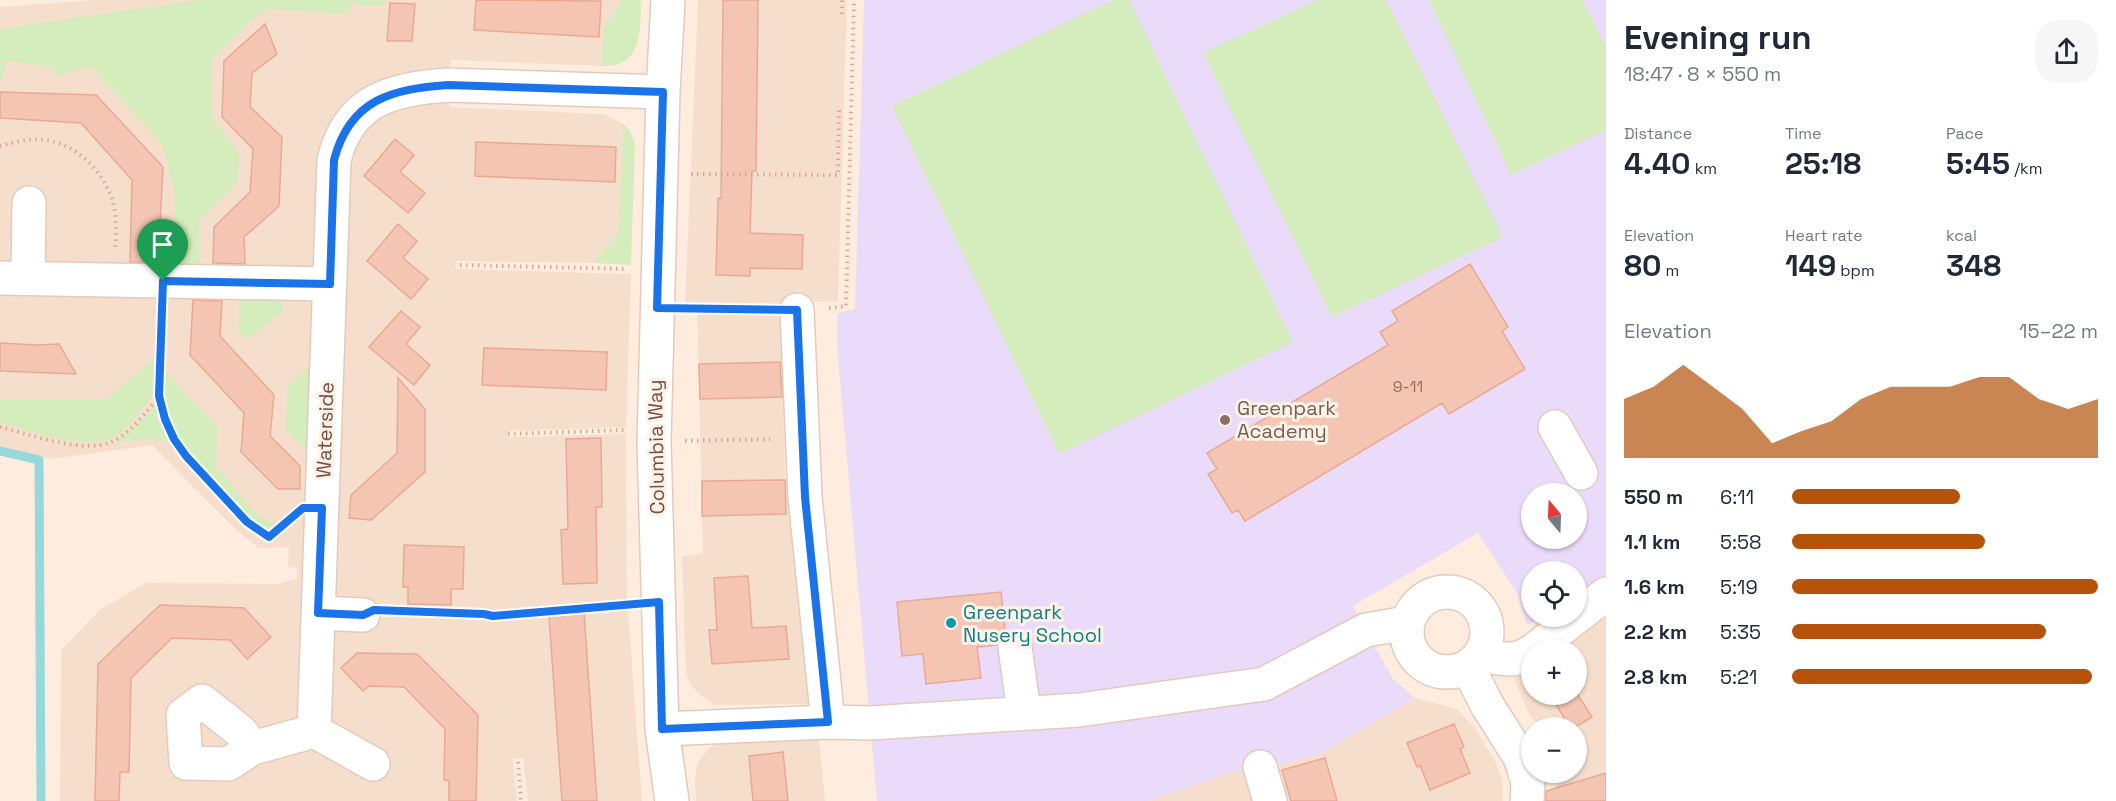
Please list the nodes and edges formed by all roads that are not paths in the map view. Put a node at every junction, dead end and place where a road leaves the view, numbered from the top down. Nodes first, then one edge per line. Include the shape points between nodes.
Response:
1 (668, 0) edge
2 (663, 92) junction
3 (29, 203) dead end
4 (14, 277) edge
5 (330, 284) junction
6 (797, 310) road end
7 (1555, 427) dead end
8 (1581, 473) dead end
9 (1606, 594) edge
10 (318, 613) junction
11 (363, 615) road end
12 (1407, 624) junction
13 (1547, 639) edge
14 (1015, 647) dead end
15 (1521, 659) edge
16 (1474, 661) junction
17 (1024, 713) junction
18 (828, 722) junction
19 (662, 729) junction
20 (314, 730) junction
21 (253, 748) dead end
22 (373, 764) dead end
23 (1260, 767) dead end
24 (672, 801) edge
25 (1269, 801) edge
26 (1527, 801) edge

1 - 2 street, Columbia Way
2 - 5 street, Waterside via 448,85 413,88 372,102 353,118 339,140 334,160
2 - 19 street, Columbia Way via 654,436
3 - 4 street
4 - 5 street
5 - 10 street, Waterside
6 - 18 street via 805,497
7 - 8 street
9 - 13 street
10 - 11 street
10 - 20 street, Waterside
12 - 16 street via 1408,642 1416,659 1432,670 1450,673
12 - 16 street via 1415,607 1429,596 1447,591 1464,595 1479,605 1487,621 1488,639
12 - 17 street via 1366,630 1264,684 1079,710
14 - 17 street
15 - 16 street
16 - 26 street via 1486,705 1520,757 1528,782
17 - 18 street
18 - 19 street
19 - 24 street, Columbia Way
20 - 21 street
20 - 22 street
23 - 25 street

